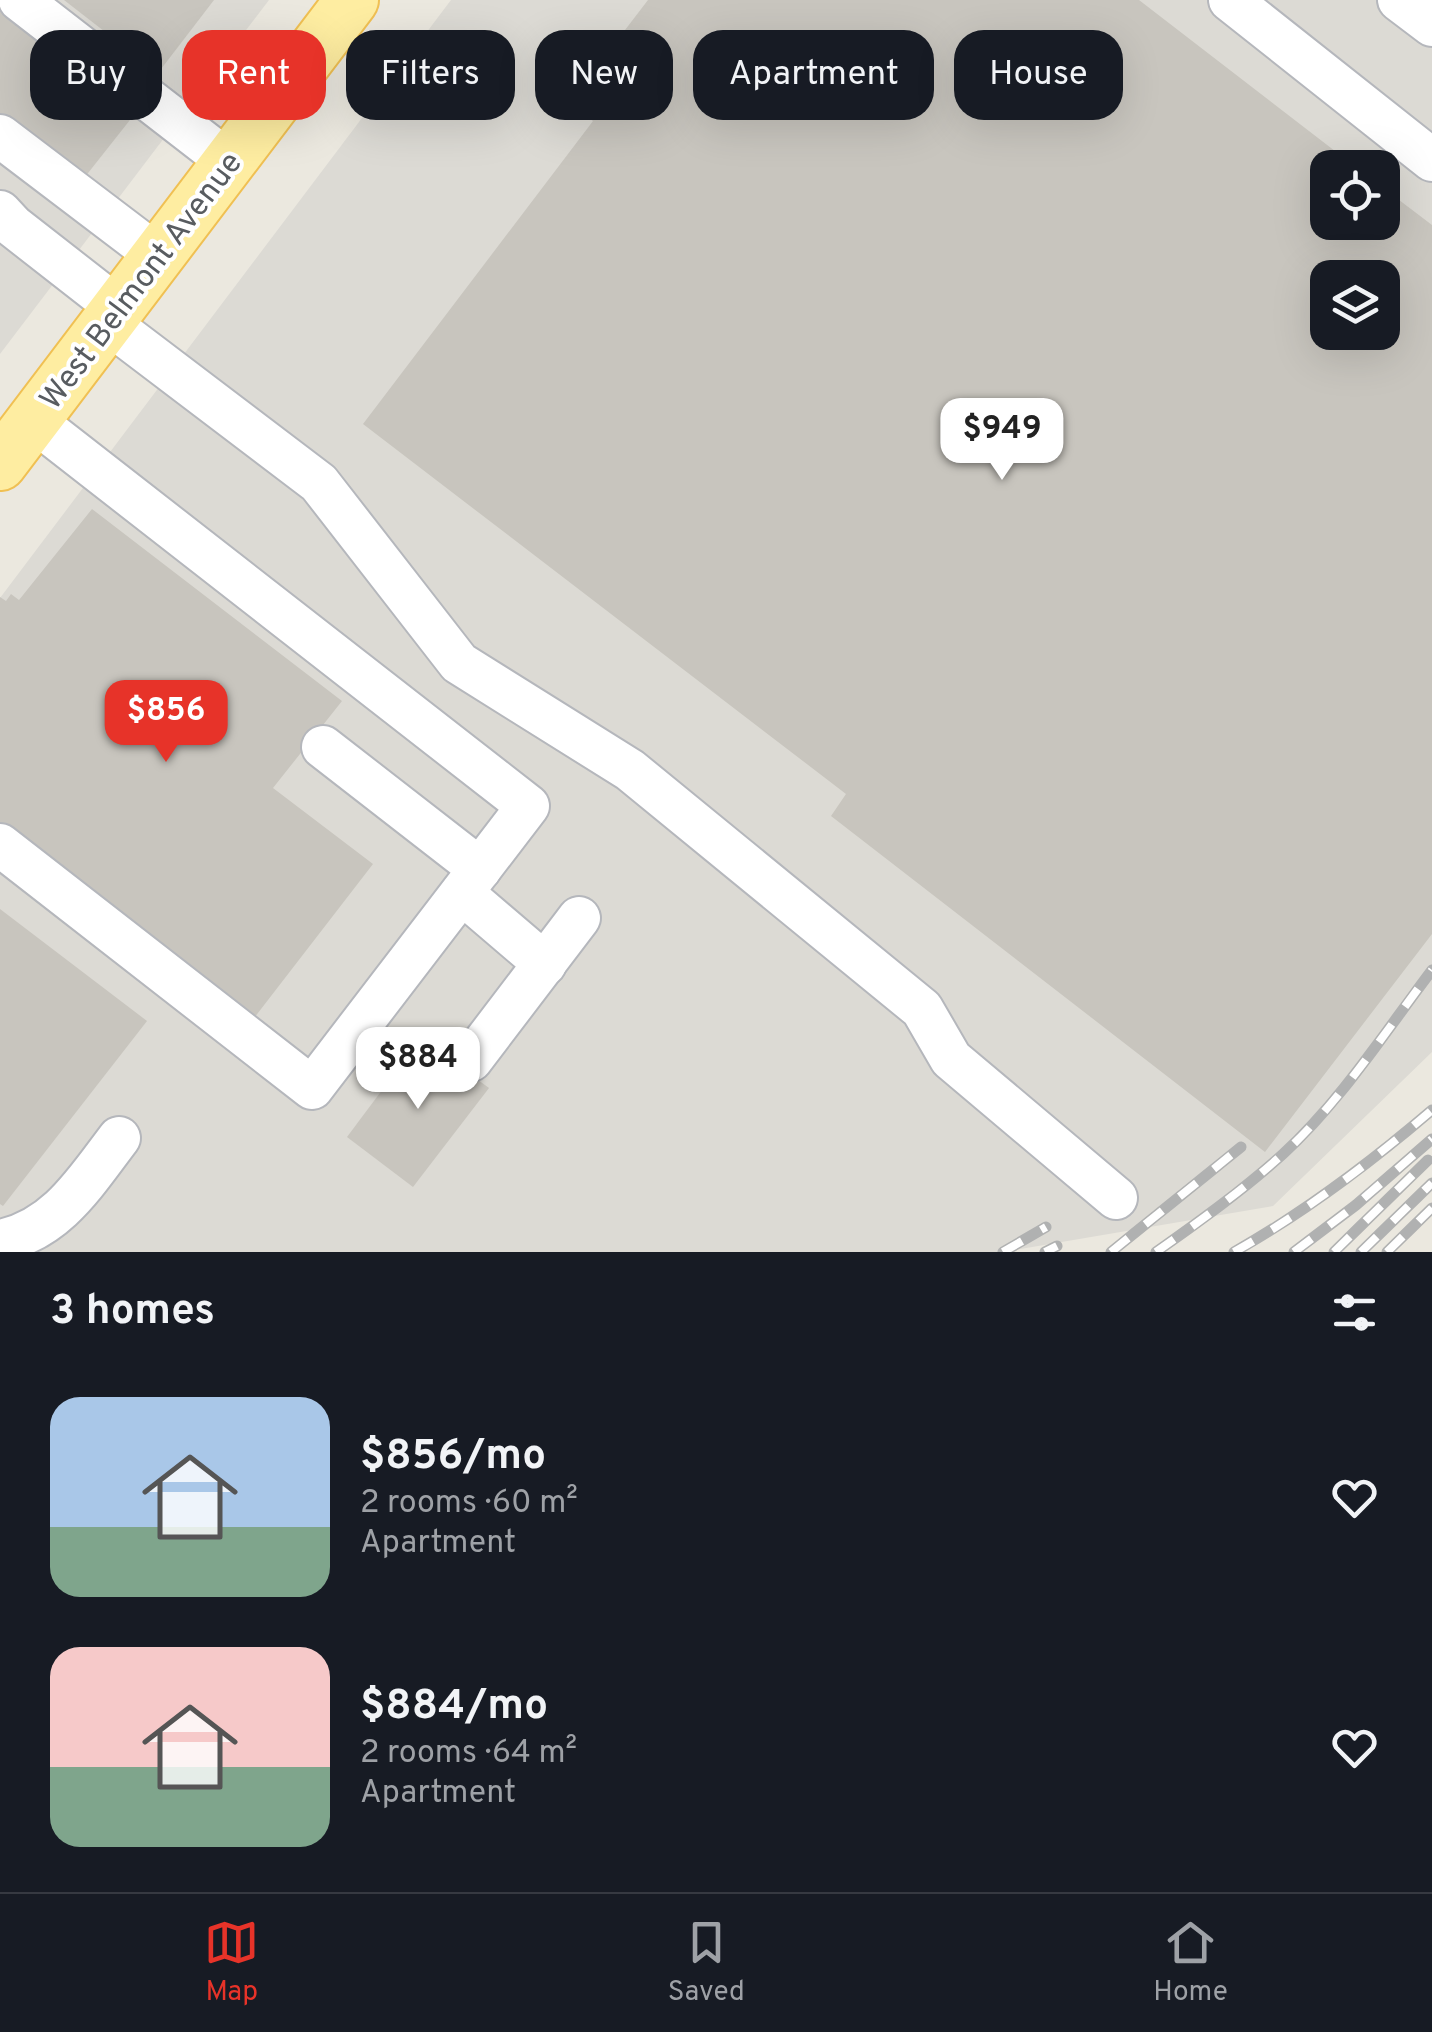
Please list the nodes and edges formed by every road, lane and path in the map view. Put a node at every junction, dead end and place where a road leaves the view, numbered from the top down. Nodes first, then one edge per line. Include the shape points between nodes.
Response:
1 (20, 0) edge
2 (1230, 0) edge
3 (1399, 0) edge
4 (344, 2) edge
5 (1432, 24) edge
6 (0, 136) edge
7 (1432, 160) edge
8 (230, 162) junction
9 (0, 212) edge
10 (158, 256) junction
11 (113, 315) junction
12 (33, 420) junction
13 (0, 464) edge
14 (323, 747) dead end
15 (0, 845) edge
16 (470, 881) junction
17 (580, 918) dead end
18 (545, 964) junction
19 (472, 1060) dead end
20 (119, 1138) dead end
21 (1116, 1198) dead end
22 (0, 1240) edge

1 - 8 lane
2 - 7 lane
3 - 5 lane
4 - 8 main road, West Belmont Avenue
6 - 10 lane
8 - 10 main road, West Belmont Avenue
9 - 11 lane
10 - 11 main road, West Belmont Avenue
11 - 12 main road, West Belmont Avenue
11 - 21 lane via 319,482 459,664 646,782 922,1009 951,1060
12 - 13 main road, West Belmont Avenue
12 - 16 lane via 528,806
14 - 16 lane
15 - 16 lane via 312,1088
16 - 18 lane
17 - 18 lane
18 - 19 lane
20 - 22 lane via 68,1204 36,1230

